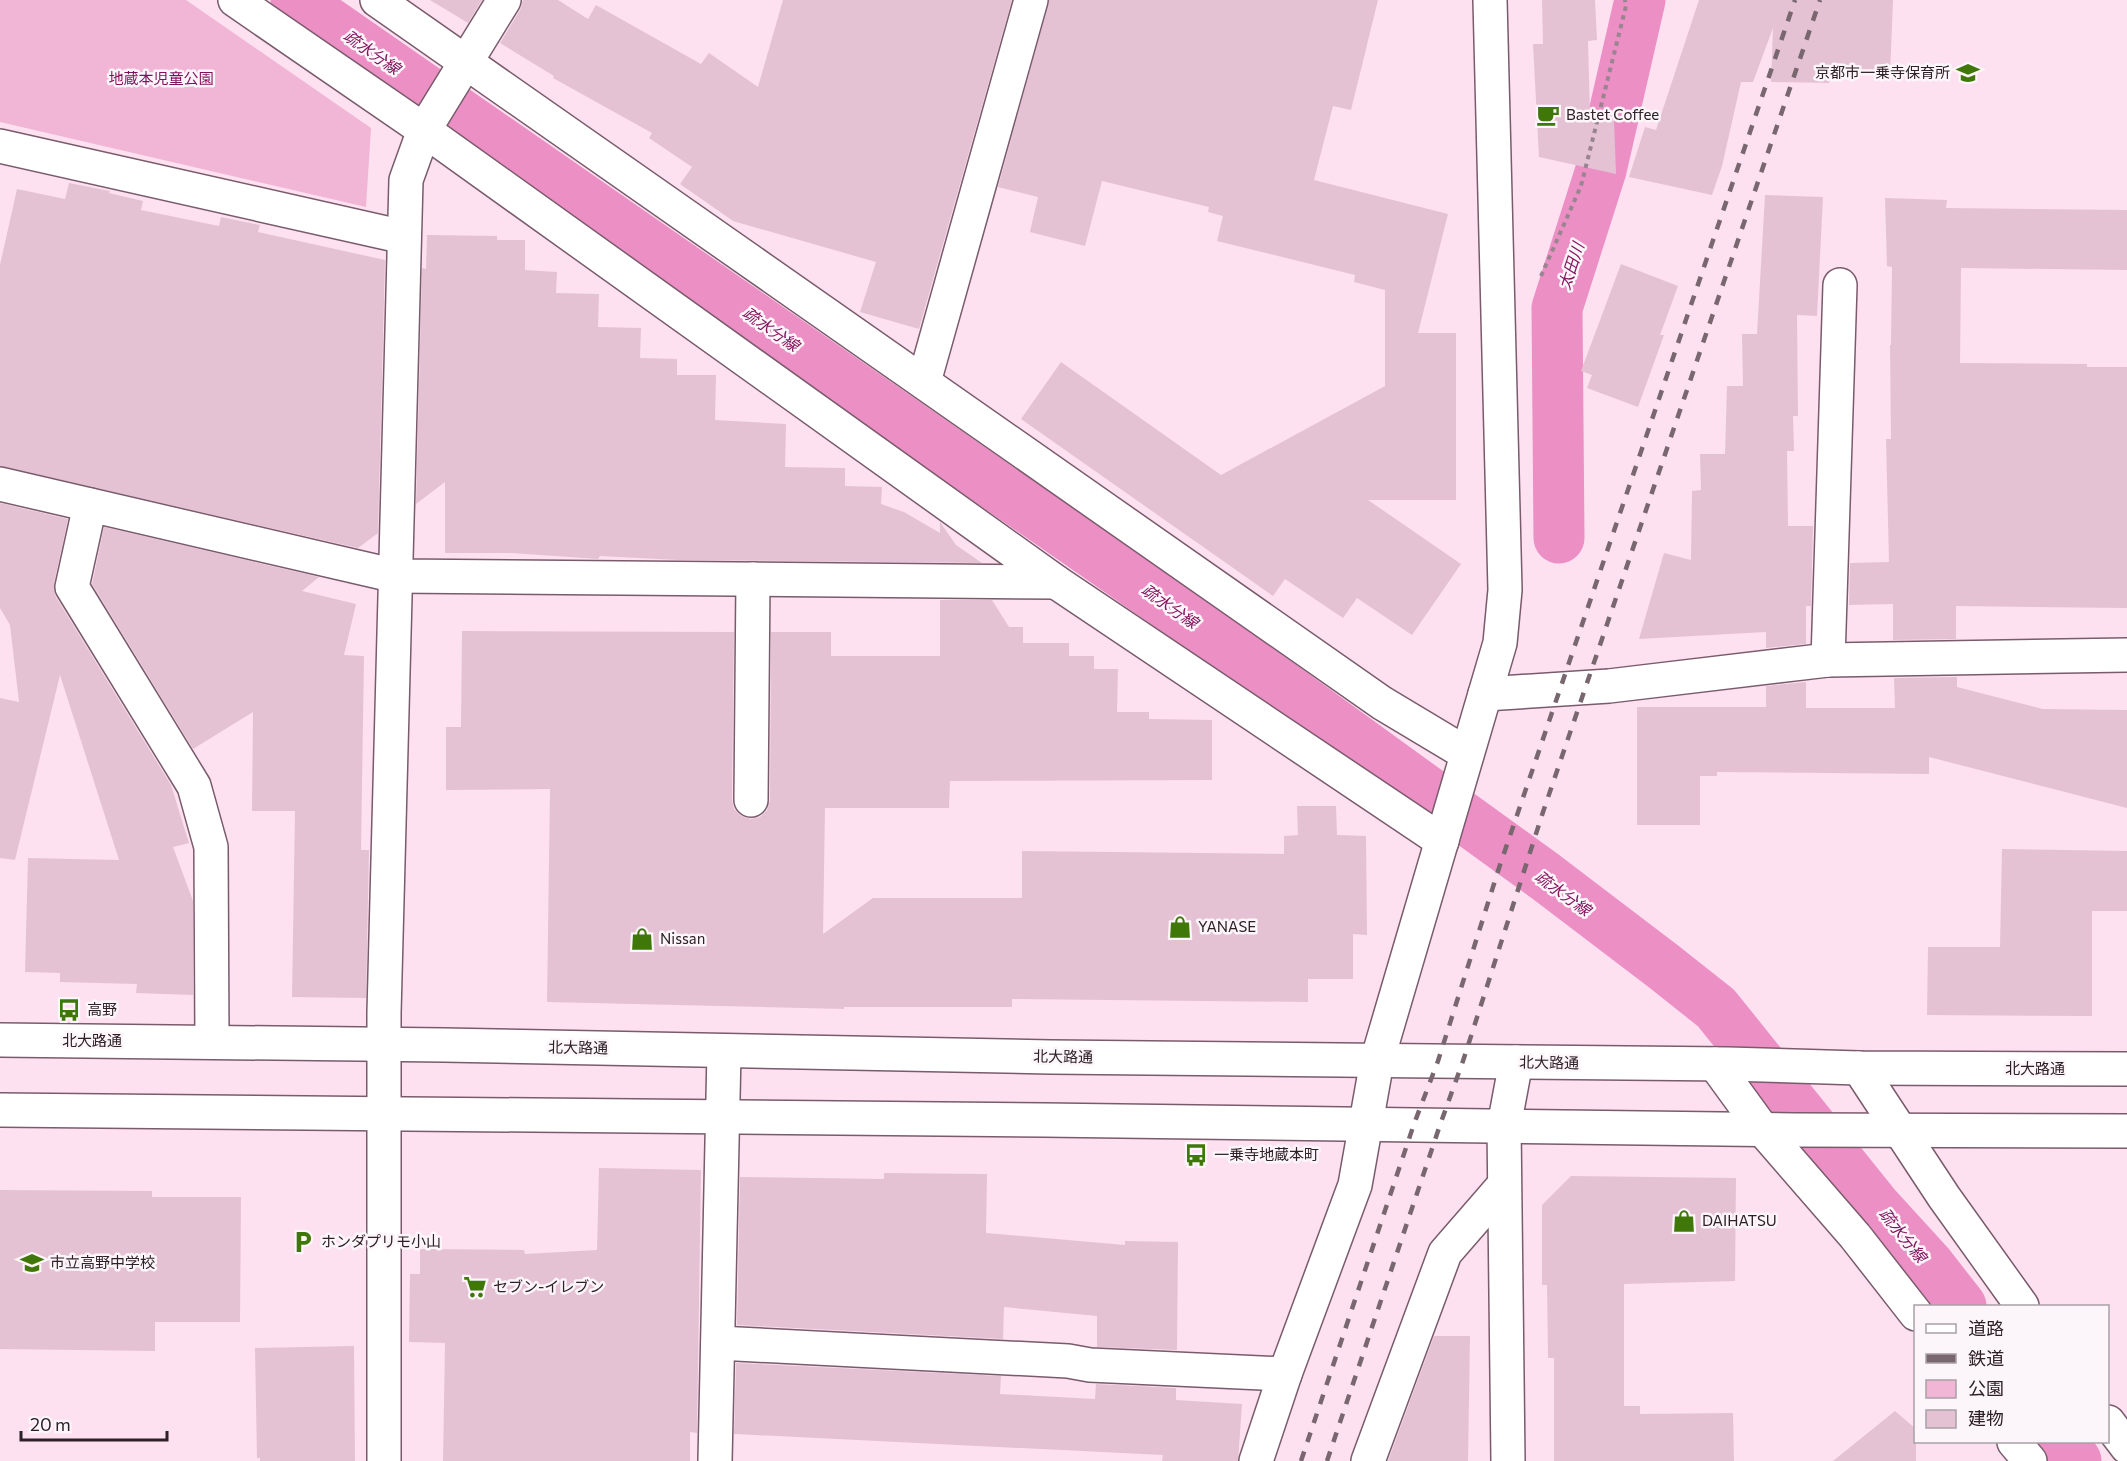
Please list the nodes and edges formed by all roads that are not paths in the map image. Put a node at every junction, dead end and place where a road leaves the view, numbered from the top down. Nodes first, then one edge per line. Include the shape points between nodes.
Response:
1 (235, 0) edge
2 (377, 0) edge
3 (504, 0) edge
4 (1031, 0) edge
5 (1490, 0) edge
6 (465, 62) junction
7 (424, 130) junction
8 (0, 146) edge
9 (404, 237) junction
10 (1840, 285) dead end
11 (924, 382) junction
12 (0, 484) edge
13 (90, 506) junction
14 (396, 576) junction
15 (753, 579) junction
16 (1056, 582) junction
17 (2127, 655) edge
18 (1828, 660) junction
19 (1485, 694) junction
20 (1464, 764) junction
21 (751, 800) dead end
22 (1444, 831) junction
23 (0, 1040) edge
24 (212, 1042) junction
25 (384, 1044) junction
26 (724, 1052) junction
27 (1377, 1061) junction
28 (1516, 1062) junction
29 (1721, 1064) junction
30 (1859, 1068) junction
31 (2127, 1069) edge
32 (0, 1110) edge
33 (383, 1114) junction
34 (722, 1116) junction
35 (1364, 1124) junction
36 (1504, 1126) junction
37 (1762, 1130) junction
38 (1902, 1131) junction
39 (2127, 1131) edge
40 (1504, 1185) junction
41 (2021, 1305) edge
42 (1914, 1311) edge
43 (718, 1343) junction
44 (1285, 1374) junction
45 (2109, 1423) edge
46 (2015, 1443) edge
47 (2127, 1447) edge
48 (384, 1461) edge
49 (715, 1461) edge
50 (1256, 1461) edge
51 (1368, 1461) edge
52 (1508, 1461) edge
53 (2030, 1461) edge

1 - 7 street
2 - 6 street
3 - 6 street
4 - 11 street
5 - 19 street via 1505,590 1500,643
6 - 7 street
6 - 11 street
7 - 9 street via 406,180
7 - 16 street
8 - 9 street
9 - 14 street
10 - 18 street
11 - 20 street
12 - 13 street
13 - 14 street
13 - 24 street via 72,587 194,786 211,847
14 - 15 street
14 - 25 street
15 - 16 street
15 - 21 street
16 - 22 street
17 - 18 street
18 - 19 street via 1609,686
19 - 20 street
20 - 22 street
22 - 27 street
23 - 24 street, 北大路通
24 - 25 street, 北大路通
25 - 26 street, 北大路通
25 - 33 street
26 - 27 street, 北大路通
26 - 34 street
27 - 28 street, 北大路通
27 - 35 street
28 - 29 street, 北大路通
28 - 36 street
29 - 30 street, 北大路通
29 - 37 street
30 - 31 street, 北大路通
30 - 38 street
32 - 33 street
33 - 34 street
33 - 48 street
34 - 35 street
34 - 43 street
35 - 36 street
35 - 44 street via 1355,1185
36 - 37 street
36 - 40 street
37 - 38 street
37 - 42 street via 1855,1236
38 - 39 street
38 - 41 street
40 - 51 street via 1444,1253
40 - 52 street
43 - 44 street
43 - 49 street
44 - 50 street
45 - 47 street
46 - 53 street

